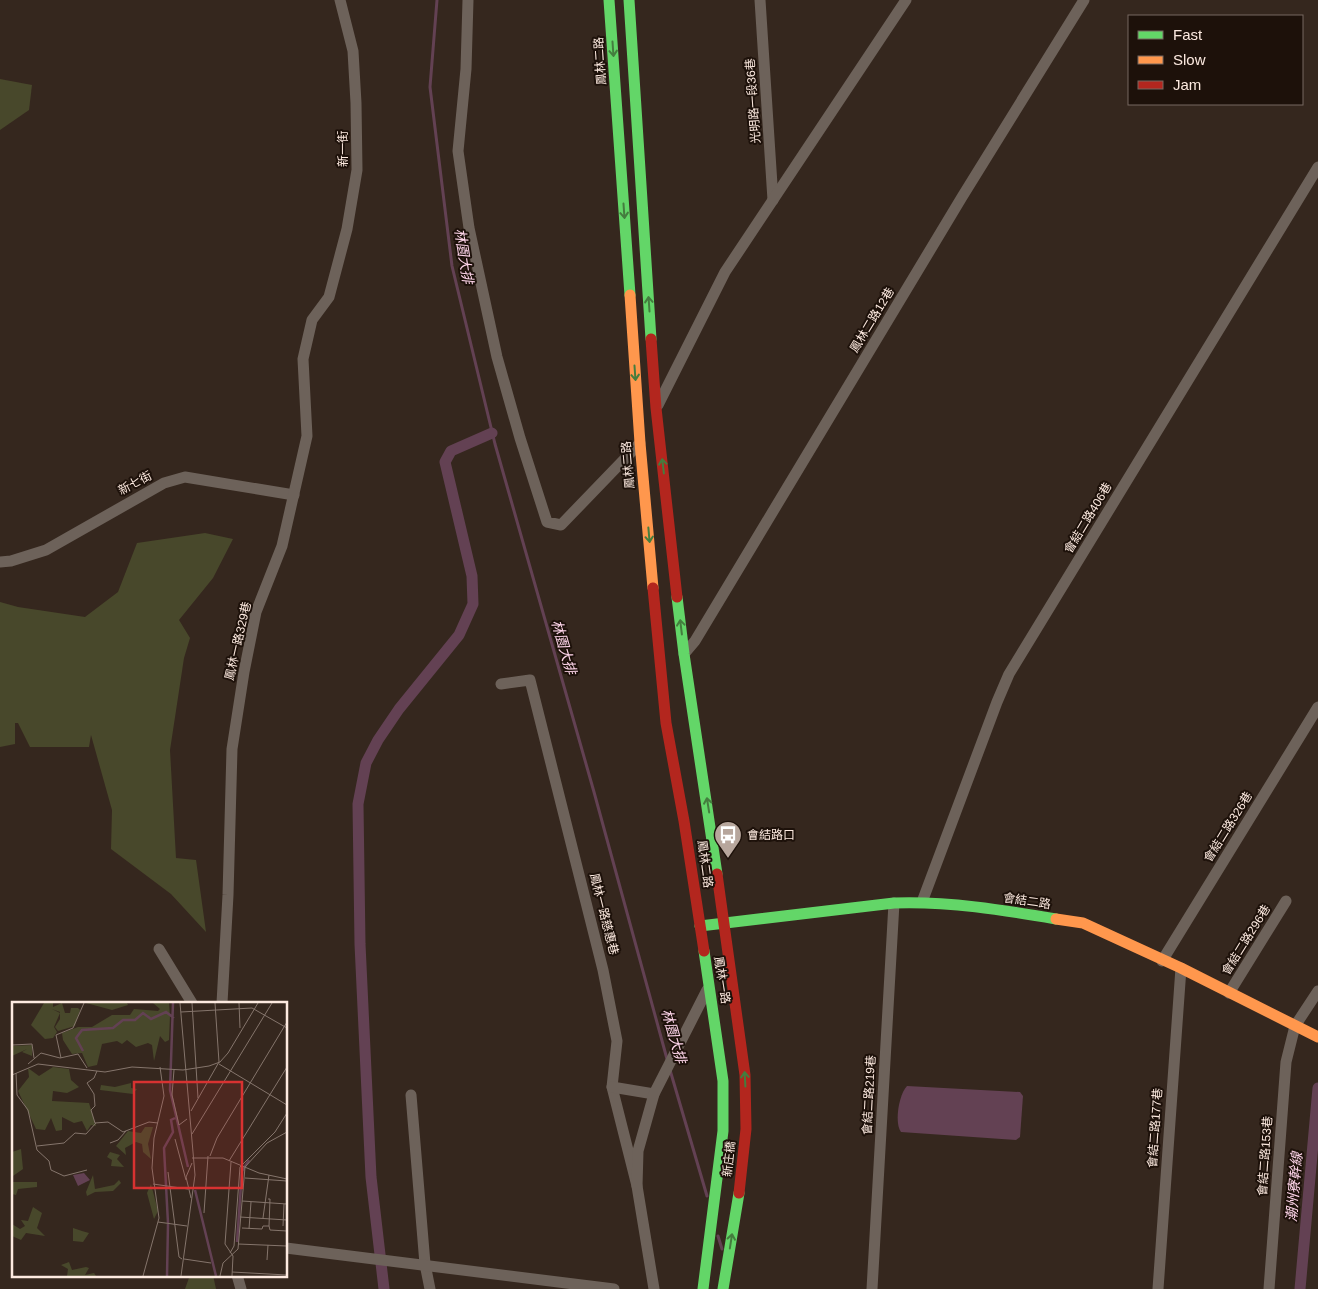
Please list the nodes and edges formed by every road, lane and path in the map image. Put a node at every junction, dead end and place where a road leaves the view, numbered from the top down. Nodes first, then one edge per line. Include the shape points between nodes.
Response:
1 (340, 0) edge
2 (468, 0) edge
3 (609, 0) edge
4 (629, 0) edge
5 (760, 0) edge
6 (906, 0) edge
7 (1084, 0) edge
8 (1318, 168) edge
9 (773, 200) junction
10 (329, 297) joint
11 (656, 408) junction
12 (640, 443) junction
13 (294, 495) junction
14 (0, 562) edge
15 (684, 654) junction
16 (501, 684) dead end
17 (1318, 707) edge
18 (1286, 901) dead end
19 (922, 902) junction
20 (894, 903) junction
21 (725, 922) junction
22 (700, 926) junction
23 (159, 948) dead end
24 (1162, 961) junction
25 (1181, 968) junction
26 (709, 987) junction
27 (1318, 991) edge
28 (1229, 993) junction
29 (191, 1002) edge
30 (222, 1002) edge
31 (1299, 1028) junction
32 (739, 1030) joint
33 (1318, 1036) edge
34 (717, 1039) joint
35 (612, 1087) junction
36 (654, 1094) junction
37 (411, 1095) dead end
38 (637, 1186) junction
39 (288, 1248) edge
40 (425, 1264) junction
41 (237, 1276) edge
42 (241, 1289) edge
43 (430, 1289) edge
44 (614, 1289) edge
45 (654, 1289) edge
46 (703, 1289) edge
47 (723, 1289) edge
48 (872, 1289) edge
49 (1158, 1289) edge
50 (1269, 1289) edge

1 - 10 street, 新一街 via 353,51 357,170 347,229
2 - 12 street via 466,69 458,151 469,228 497,357 546,522 561,526
3 -> 12 main road, 鳳林二路
11 -> 4 main road, 鳳林二路
5 - 9 street, 光明路一段36巷
6 - 9 street
7 - 15 street, 鳳林二路12巷 via 695,641
8 - 19 street, 會結二路406巷 via 1009,674
9 - 11 street via 725,272
10 - 13 street, 鳳林一路329巷 via 312,320 303,359 307,436
15 -> 11 main road, 鳳林二路
12 -> 22 main road, 鳳林二路 via 666,723
13 - 14 street, 新七街 via 185,477 158,486 46,550
13 - 30 street, 鳳林一路329巷 via 282,546 256,612 233,739
21 -> 15 main road, 鳳林二路
16 - 35 street, 鳳林一路慈惠巷 via 530,680 604,970 617,1041
17 - 24 street, 會結二路326巷
18 - 28 street, 會結二路296巷
19 - 20 main road, 會結二路
19 - 24 main road, 會結二路 via 1082,923
20 - 21 main road, 會結二路
20 - 48 street, 會結二路219巷
21 - 22 main road, 會結二路
21 - 32 main road, 鳳林一路
22 - 26 main road, 鳳林一路
23 - 29 street
24 - 25 main road, 會結二路
25 - 28 main road, 會結二路
25 - 49 street, 會結二路177巷
26 - 34 main road, 鳳林一路
26 - 36 street
27 - 31 street, 會結二路153巷
28 - 31 main road, 會結二路
31 - 33 main road, 會結二路
31 - 50 street, 會結二路153巷 via 1286,1062
47 -> 32 main road, 新庄橋 via 746,1129 745,1074
34 - 46 main road, 新庄橋 via 723,1081 723,1131
35 - 36 street
35 - 38 street, 鳳林一路慈惠巷
36 - 38 street via 638,1151
37 - 40 street
38 - 45 street
39 - 40 street
40 - 43 street
40 - 44 street
41 - 42 street

